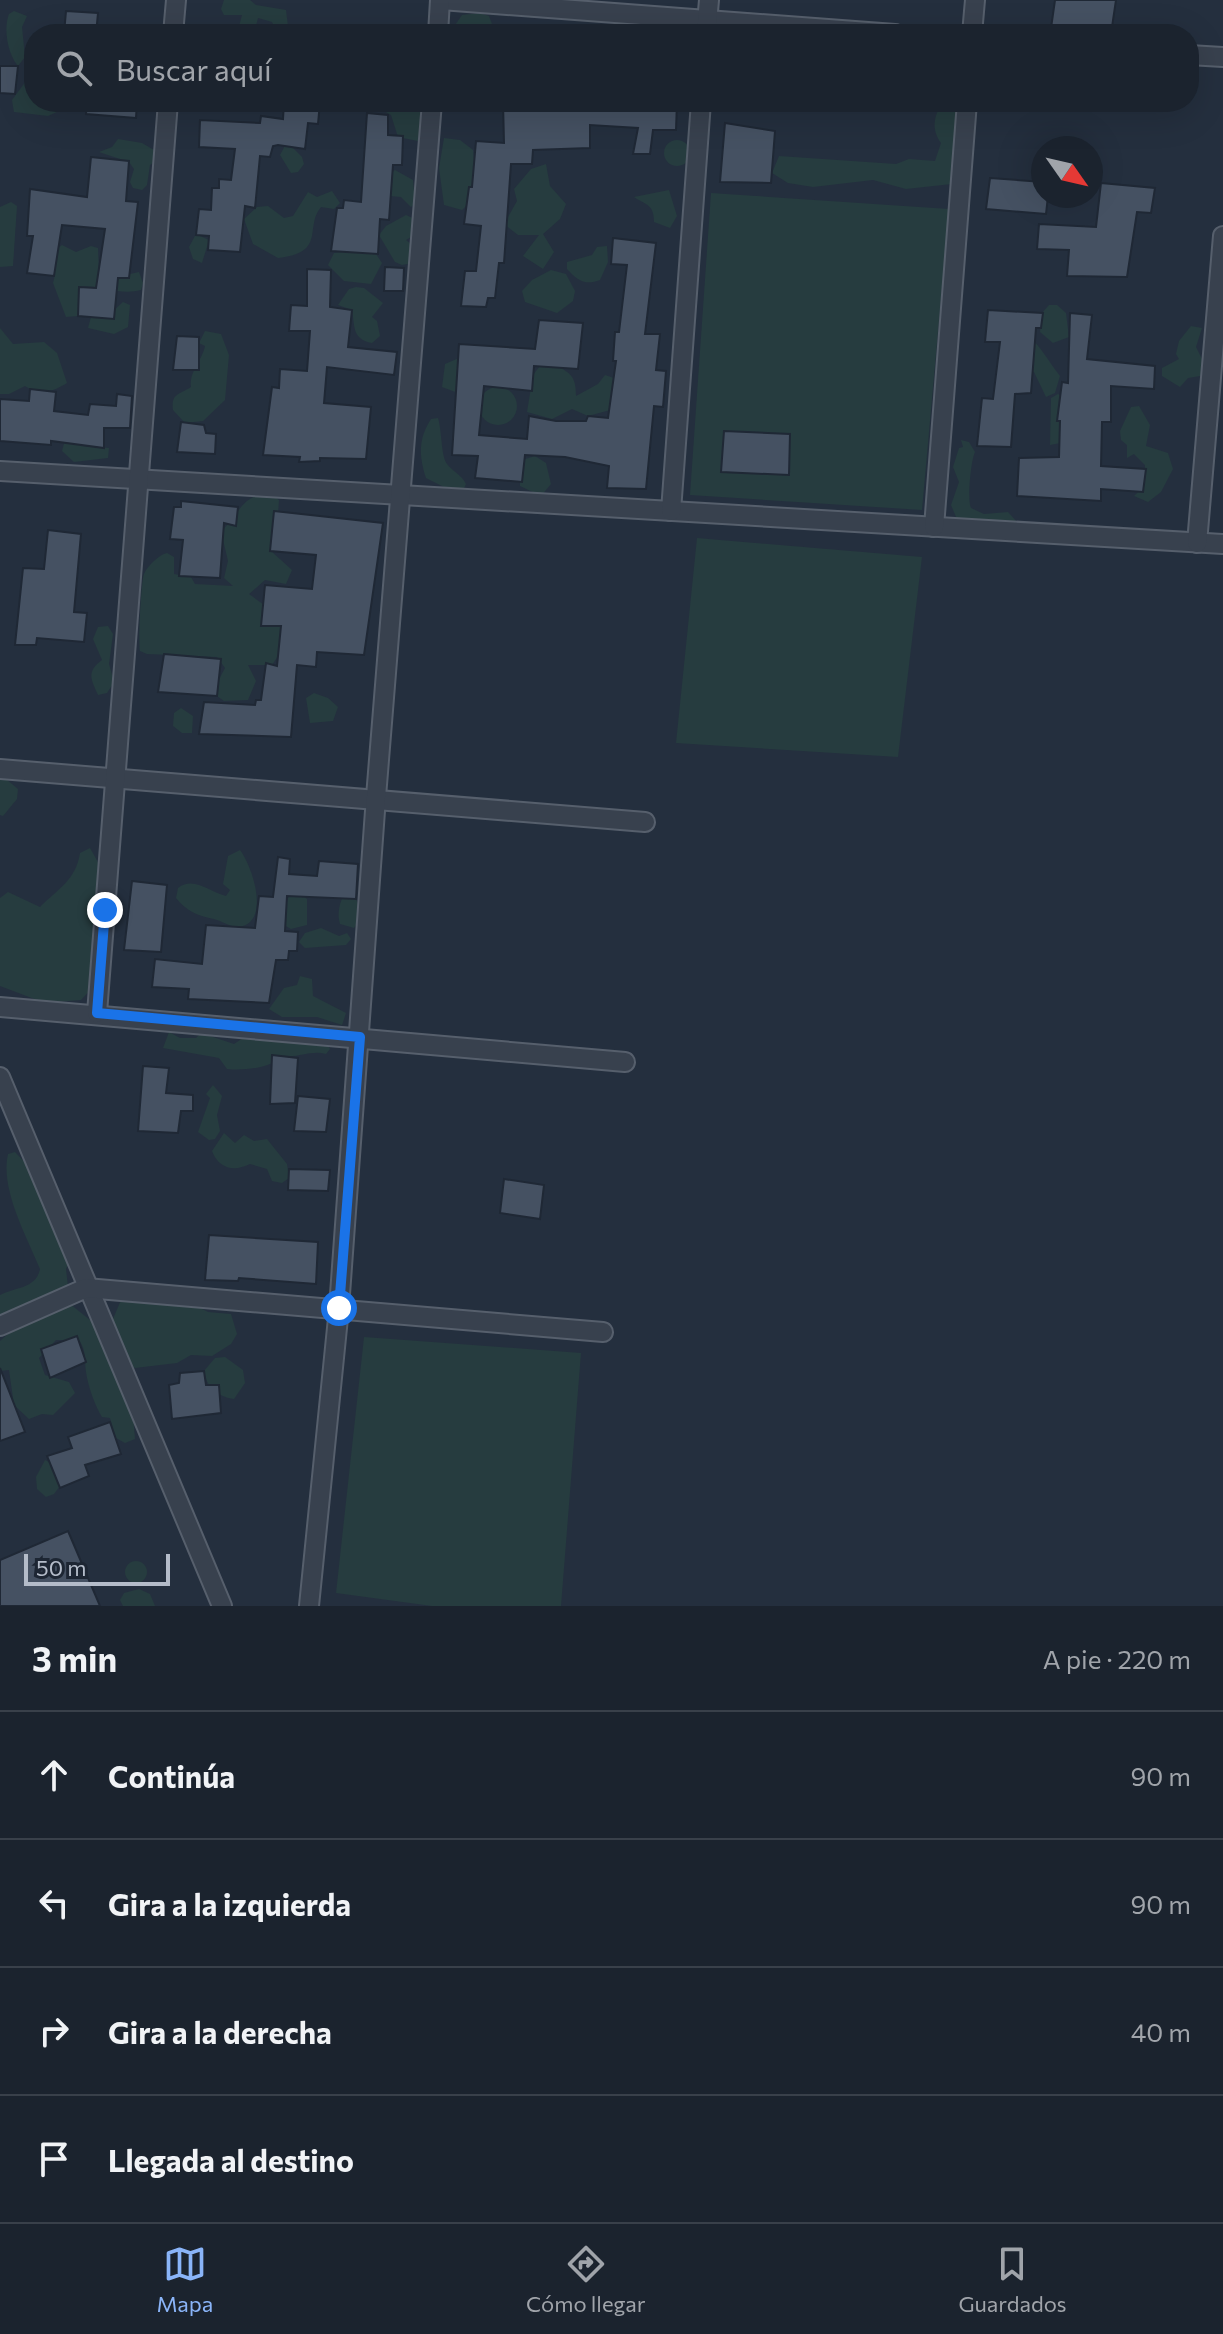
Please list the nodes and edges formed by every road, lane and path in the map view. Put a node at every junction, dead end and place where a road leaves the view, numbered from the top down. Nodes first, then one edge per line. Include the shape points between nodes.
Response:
1 (176, 0) edge
2 (441, 0) edge
3 (975, 0) edge
4 (708, 17) edge
5 (174, 24) edge
6 (439, 24) edge
7 (785, 24) edge
8 (973, 24) edge
9 (1199, 56) edge
10 (1223, 57) edge
11 (167, 112) edge
12 (431, 112) edge
13 (700, 112) edge
14 (966, 112) edge
15 (1223, 236) edge
16 (0, 471) edge
17 (139, 479) junction
18 (400, 495) junction
19 (671, 511) junction
20 (934, 527) junction
21 (1197, 543) junction
22 (1223, 544) edge
23 (0, 769) edge
24 (116, 777) junction
25 (376, 797) junction
26 (645, 822) dead end
27 (0, 1007) edge
28 (97, 1013) junction
29 (360, 1037) junction
30 (625, 1062) dead end
31 (0, 1077) edge
32 (86, 1288) junction
33 (339, 1308) junction
34 (0, 1326) edge
35 (603, 1332) dead end
36 (222, 1606) edge
37 (309, 1606) edge

1 - 5 street
2 - 4 street
2 - 6 street
3 - 8 street
4 - 7 street
9 - 10 street
11 - 17 street
12 - 18 street
13 - 19 street
14 - 20 street
15 - 21 street
16 - 17 street
17 - 18 street
17 - 24 street
18 - 19 street
18 - 25 street
19 - 20 street
20 - 21 street
21 - 22 street
23 - 24 street
24 - 25 street
24 - 28 street
25 - 26 street
25 - 29 street
27 - 28 street
28 - 29 street
29 - 30 street
29 - 33 street
31 - 32 street
32 - 33 street
32 - 34 street
32 - 36 street
33 - 35 street
33 - 37 street

